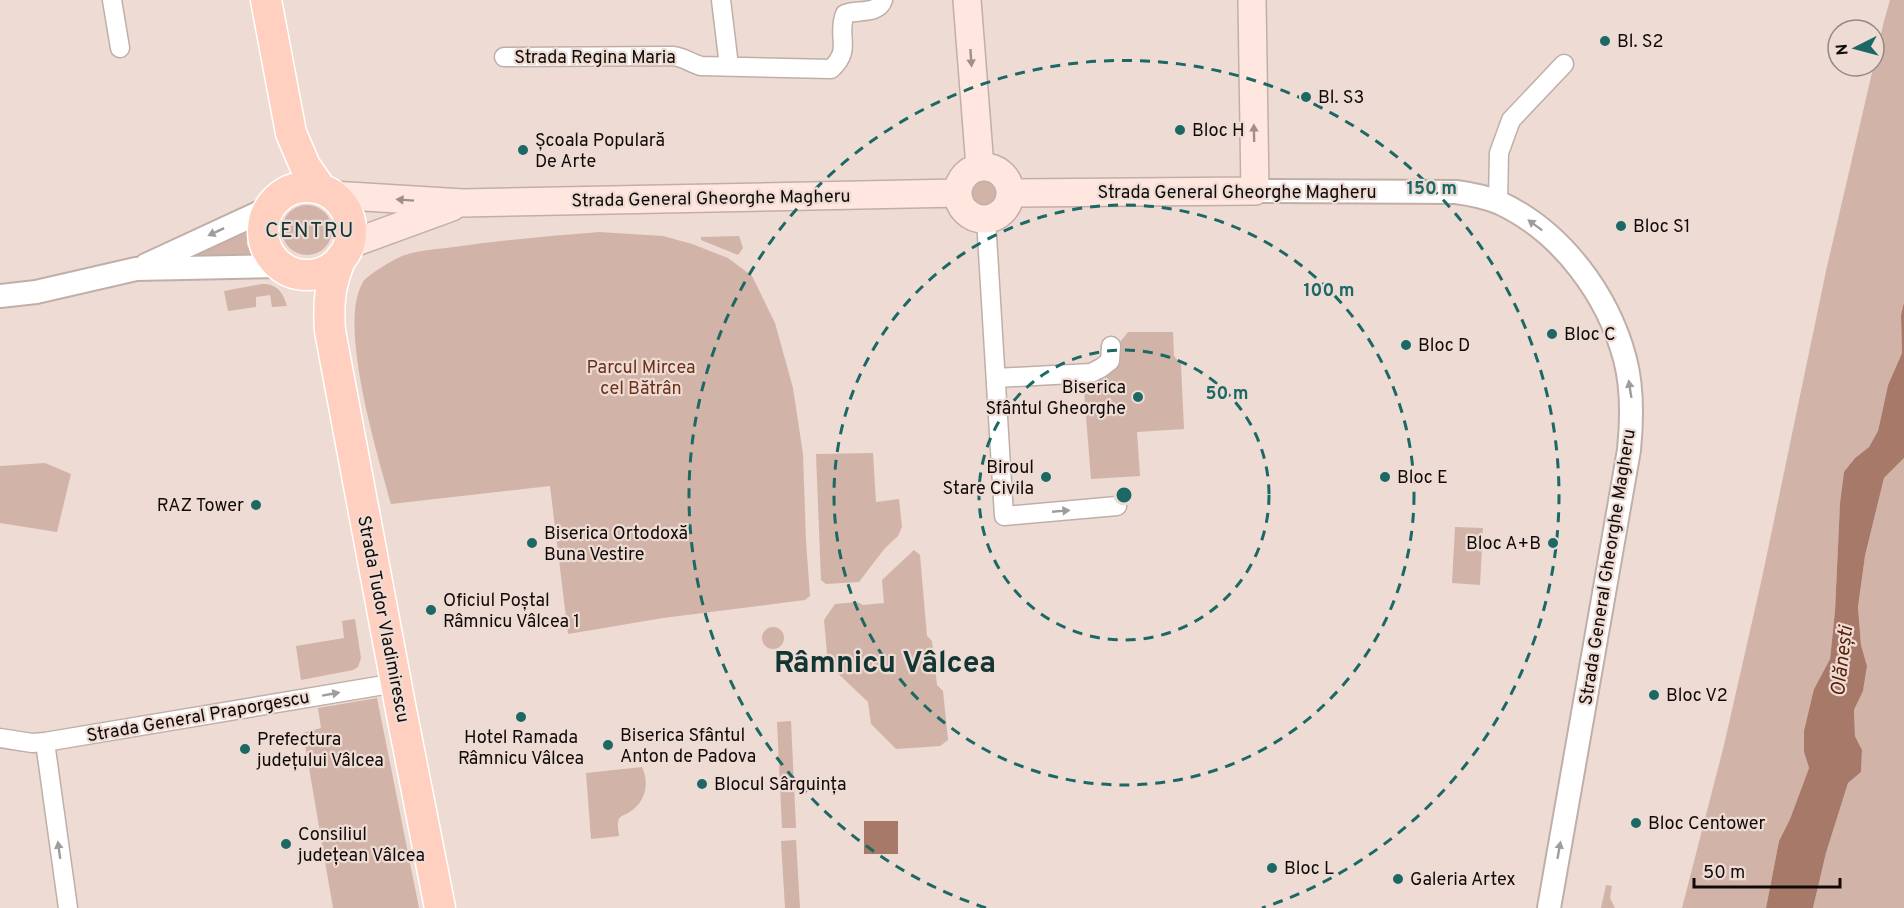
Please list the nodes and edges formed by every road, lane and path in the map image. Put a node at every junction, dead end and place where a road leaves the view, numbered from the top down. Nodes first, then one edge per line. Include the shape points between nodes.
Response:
1 (112, 0) edge
2 (266, 0) edge
3 (722, 0) edge
4 (883, 0) edge
5 (967, 0) edge
6 (1252, 0) edge
7 (120, 48) dead end
8 (504, 57) dead end
9 (1564, 64) dead end
10 (729, 66) junction
11 (291, 133) junction
12 (980, 167) junction
13 (1255, 191) junction
14 (326, 192) junction
15 (958, 193) junction
16 (1010, 193) junction
17 (276, 201) junction
18 (1498, 202) junction
19 (463, 203) junction
20 (986, 219) junction
21 (345, 251) junction
22 (136, 269) junction
23 (289, 270) junction
24 (36, 292) junction
25 (0, 296) edge
26 (0, 311) edge
27 (330, 331) junction
28 (1111, 346) dead end
29 (996, 378) junction
30 (1117, 506) dead end
31 (396, 683) junction
32 (0, 738) edge
33 (45, 742) junction
34 (68, 908) edge
35 (440, 908) edge
36 (1549, 908) edge

1 - 7 street
2 - 11 main road
3 - 10 street
4 - 10 street, Strada Regina Maria via 875,10 845,14 843,53 831,69
5 -> 12 main road
13 -> 6 main road
8 - 10 street, Strada Regina Maria via 673,56 700,66
9 - 18 street via 1511,120 1499,153
11 - 14 main road via 305,166
11 - 17 main road
12 - 15 main road via 962,179
12 - 16 main road via 1002,174
13 - 16 main road, Strada General Gheorghe Magheru
13 - 18 street, Strada General Gheorghe Magheru via 1456,192
14 - 17 main road via 308,186 294,188
19 -> 14 main road, Strada General Gheorghe Magheru
14 - 21 main road via 342,204 348,217 350,231
15 - 19 main road, Strada General Gheorghe Magheru
15 - 20 main road via 970,215
16 - 20 main road via 1005,209
17 -> 22 street
17 - 23 main road via 264,220 265,245 271,257
36 -> 18 street, Strada General Gheorghe Magheru via 1629,450 1631,399 1626,360 1612,321 1593,286 1567,252 1542,230
19 - 21 main road, Strada General Gheorghe Magheru
20 - 29 street
21 - 23 main road via 322,272
21 - 27 main road, Strada Tudor Vladimirescu via 333,276
22 - 23 street
22 - 24 street
23 - 27 main road, Strada Tudor Vladimirescu via 314,298
24 - 25 street
24 - 26 street
27 - 31 main road, Strada Tudor Vladimirescu
28 - 29 street via 1110,361 1091,373
29 -> 30 street via 1004,516
33 -> 31 street, Strada General Praporgescu
31 - 35 main road, Strada Tudor Vladimirescu
32 - 33 street, Strada General Praporgescu
34 -> 33 street

